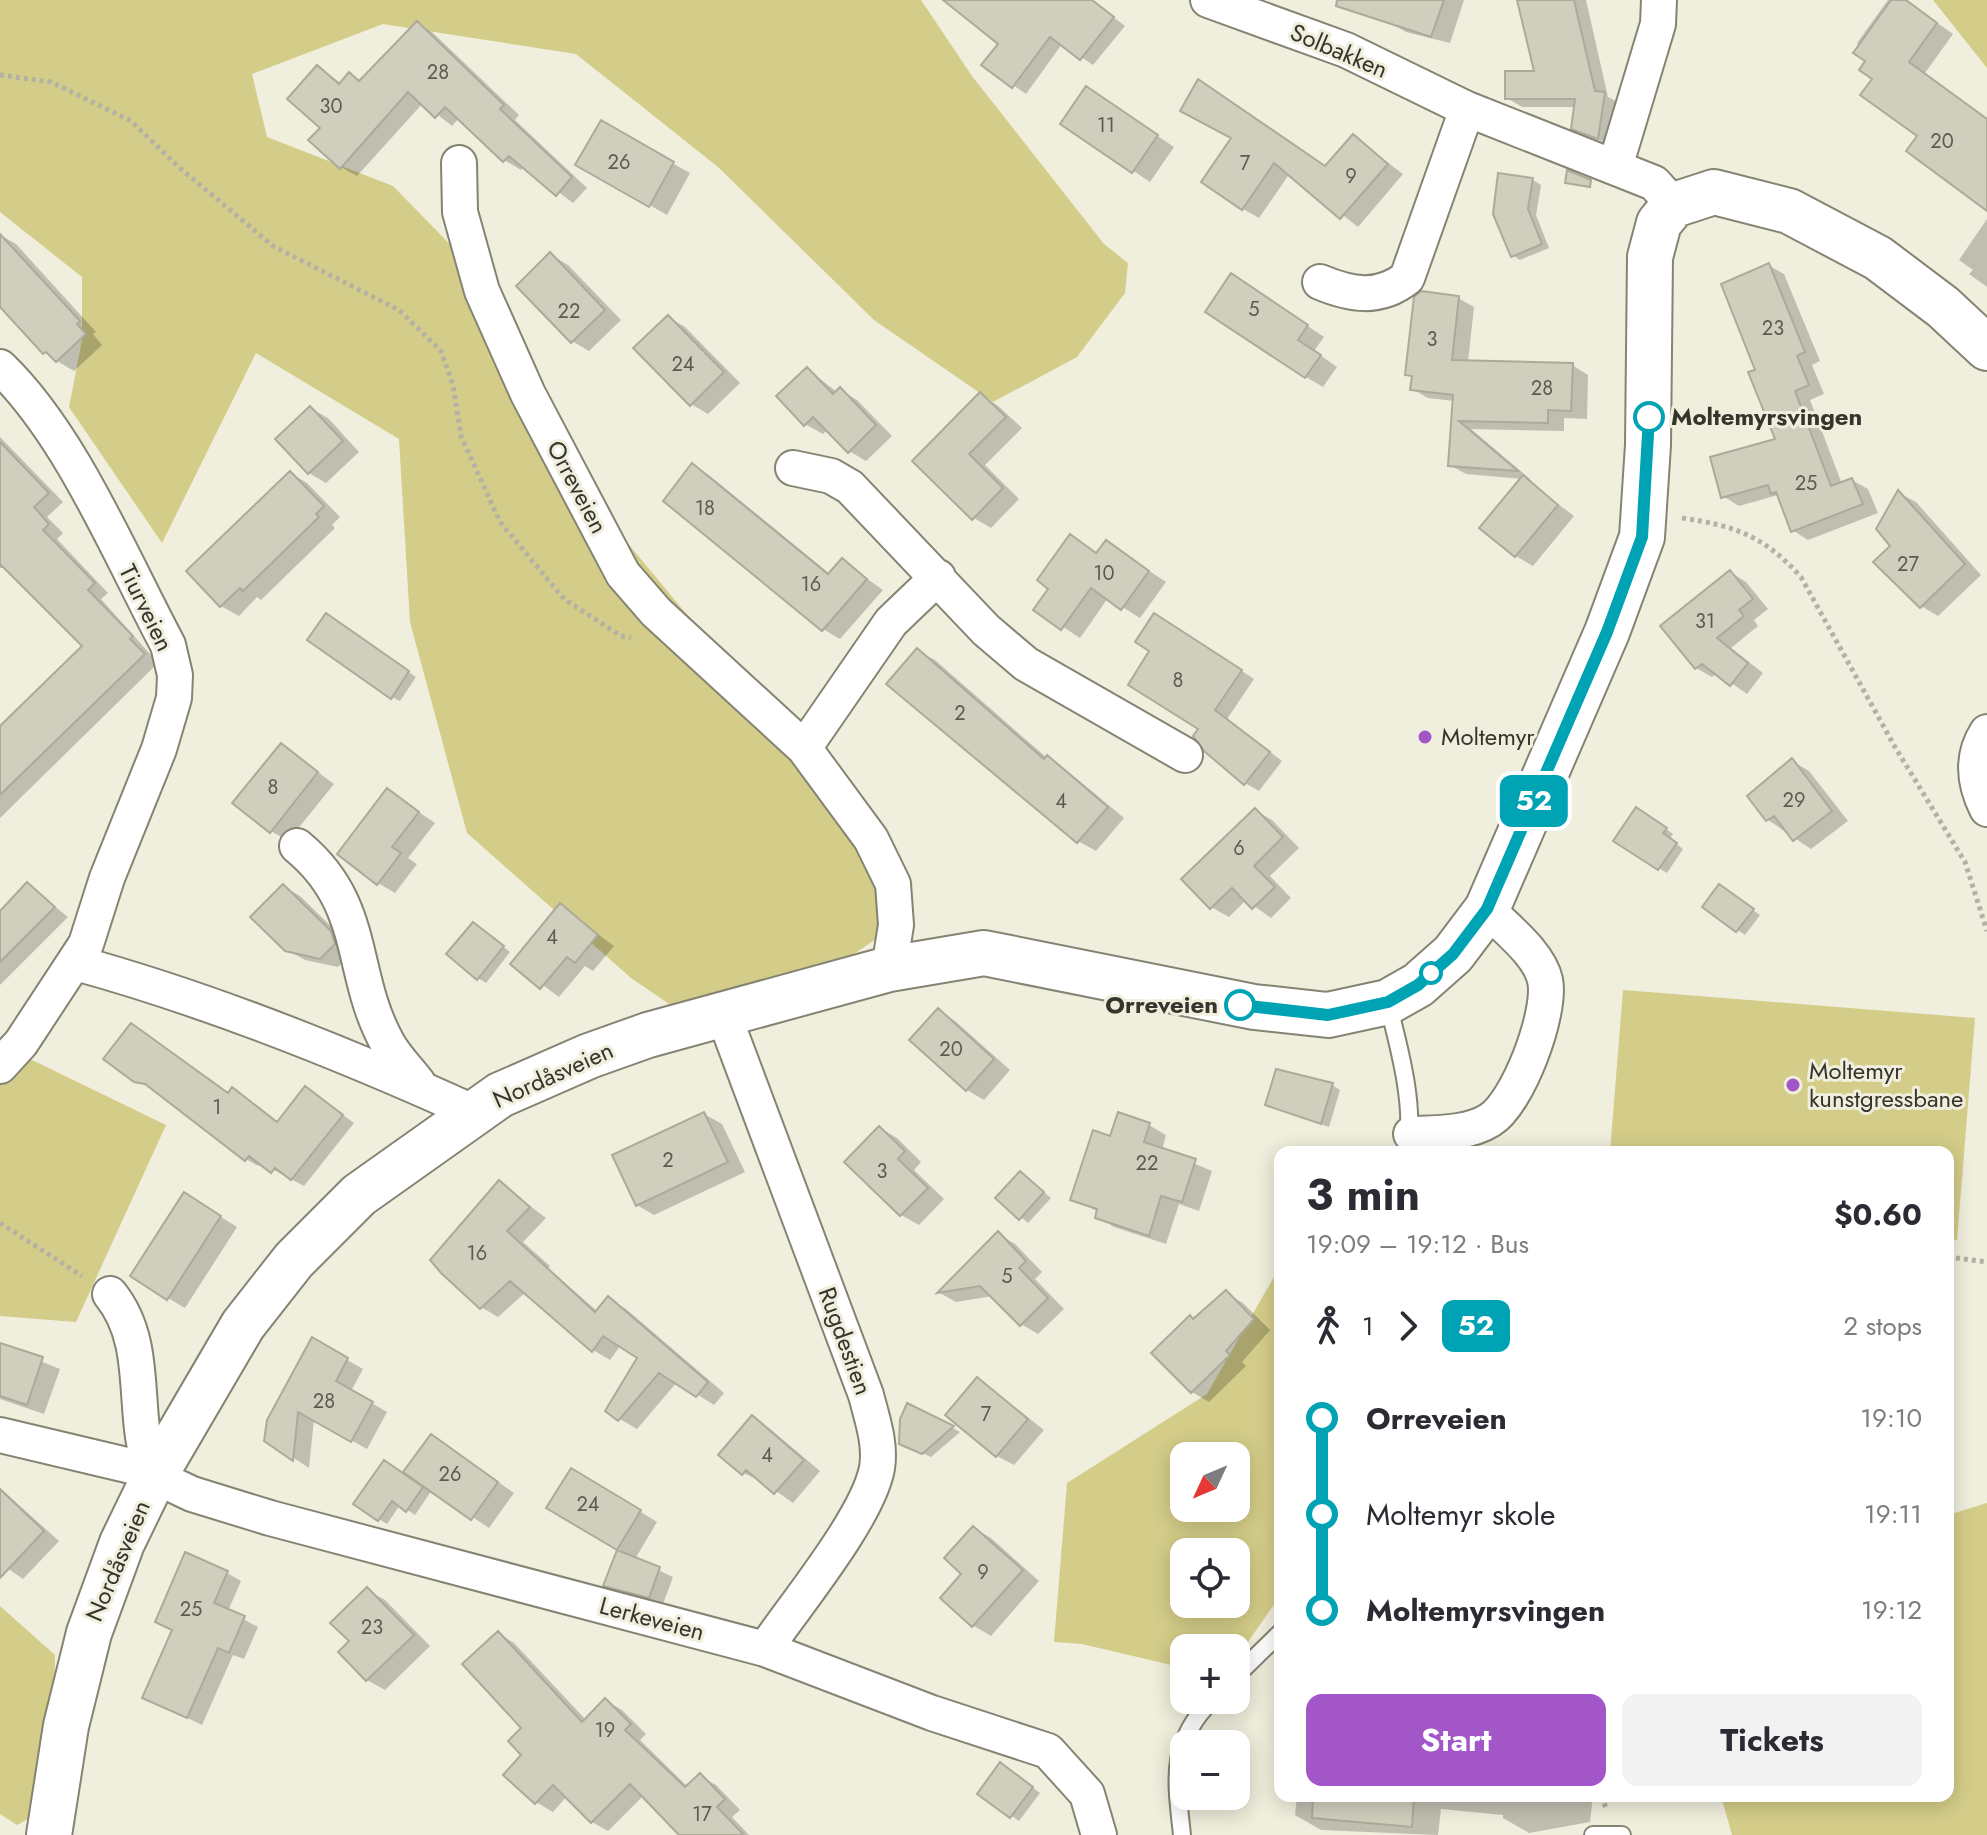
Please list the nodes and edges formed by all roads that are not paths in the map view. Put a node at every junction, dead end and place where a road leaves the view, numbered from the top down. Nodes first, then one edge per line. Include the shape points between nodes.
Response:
1 (1208, 0) edge
2 (1659, 0) edge
3 (1467, 109) junction
4 (459, 163) dead end
5 (1611, 165) junction
6 (1674, 205) junction
7 (1320, 282) dead end
8 (1987, 348) edge
9 (0, 367) edge
10 (793, 468) dead end
11 (938, 577) junction
12 (1987, 732) edge
13 (804, 748) junction
14 (1185, 755) dead end
15 (1987, 809) edge
16 (297, 846) dead end
17 (1487, 909) junction
18 (76, 963) junction
19 (889, 969) junction
20 (1388, 1002) junction
21 (724, 1016) junction
22 (0, 1066) edge
23 (424, 1090) junction
24 (473, 1112) junction
25 (1408, 1143) edge
26 (110, 1294) road end
27 (0, 1435) edge
28 (154, 1477) junction
29 (1274, 1639) edge
30 (765, 1649) junction
31 (1250, 1662) edge
32 (1198, 1714) edge
33 (49, 1835) edge
34 (1099, 1835) edge
35 (1182, 1835) edge
36 (1593, 1835) edge
37 (1622, 1835) edge

1 - 3 street, Solbakken via 1346,50
2 - 5 street via 1658,24 1618,157
3 - 5 street, Solbakken
3 - 7 street via 1407,278 1376,294 1344,292
4 - 13 street, Orreveien via 460,212 482,291 528,394 623,574 656,612
5 - 6 street, Solbakken via 1654,183
6 - 8 main road via 1714,192 1789,211 1878,258
6 - 17 main road via 1659,223 1650,257 1642,537 1607,632
9 - 18 street, Tiurveien via 26,392 62,445 168,645 175,675 159,749
10 - 11 street via 831,476 850,487
11 - 13 street via 891,622
11 - 14 street via 1026,664
12 - 15 street via 1979,744 1975,773
13 - 19 street, Orreveien via 871,839 893,884 896,925
16 - 23 street via 323,867 342,898 388,1045
17 - 20 main road via 1453,954 1418,985
17 - 25 street via 1538,963 1545,981 1544,1012 1513,1097 1491,1119
18 - 22 street, Tiurveien
18 - 23 street via 243,1019
19 - 20 main road, Nordåsveien via 984,953 1254,1007 1328,1015
19 - 21 main road, Nordåsveien
20 - 25 lane
21 - 24 main road, Nordåsveien via 589,1056
21 - 30 street, Rugdestien via 866,1395 877,1437 877,1465 868,1499
23 - 24 street
24 - 28 main road, Nordåsveien via 359,1195 294,1260 243,1325
26 - 28 street via 123,1311 138,1359 141,1437
27 - 28 street, Lerkeveien via 135,1467
28 - 30 street, Lerkeveien via 270,1518
28 - 33 main road, Nordåsveien via 122,1543 89,1633 66,1726
29 - 31 lane
30 - 34 street, Lerkeveien via 1048,1751 1087,1794
32 - 35 lane via 1182,1742 1176,1768
36 - 37 lane

